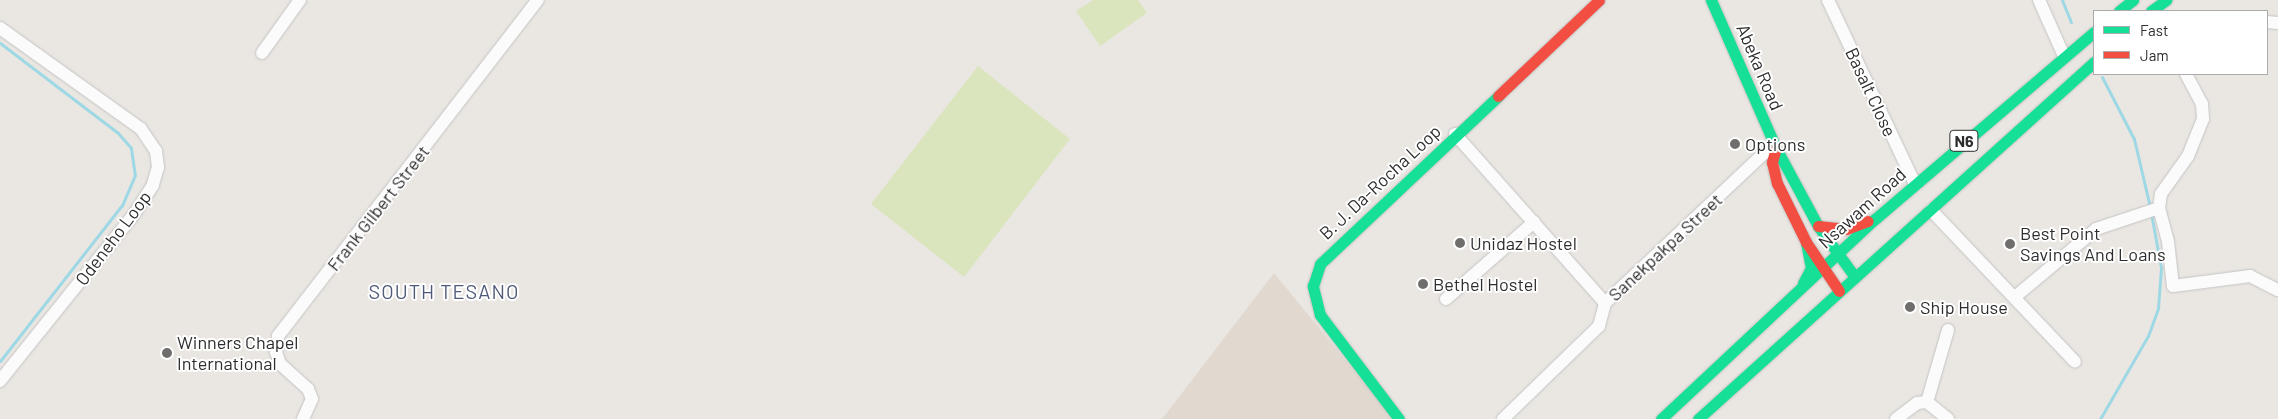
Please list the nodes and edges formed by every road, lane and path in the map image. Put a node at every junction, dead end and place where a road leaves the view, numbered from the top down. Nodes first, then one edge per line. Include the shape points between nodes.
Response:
1 (300, 0) edge
2 (1599, 0) edge
3 (1711, 0) edge
4 (1828, 0) edge
5 (2039, 0) edge
6 (2132, 0) edge
7 (2166, 0) edge
8 (535, 1) edge
9 (2120, 10) edge
10 (2152, 10) edge
11 (0, 28) edge
12 (2093, 33) edge
13 (262, 53) dead end
14 (2064, 56) junction
15 (2093, 63) edge
16 (2187, 75) edge
17 (1455, 134) junction
18 (1775, 146) junction
19 (1915, 184) junction
20 (2159, 208) junction
21 (1931, 210) junction
22 (1875, 219) junction
23 (1534, 222) junction
24 (1818, 226) junction
25 (1806, 242) junction
26 (1836, 254) junction
27 (1823, 267) junction
28 (1855, 277) junction
29 (1803, 283) junction
30 (2278, 290) edge
31 (1839, 291) junction
32 (2016, 296) junction
33 (1446, 299) dead end
34 (1605, 303) junction
35 (1948, 330) dead end
36 (2075, 362) dead end
37 (0, 381) edge
38 (1922, 402) junction
39 (303, 419) edge
40 (1399, 419) edge
41 (1503, 419) edge
42 (1661, 419) edge
43 (1698, 419) edge
44 (1896, 419) edge
45 (1948, 419) edge

1 - 13 street
2 - 17 main road, B. J. Da-Rocha Loop
3 - 18 main road, Abeka Road
4 - 19 street, Basalt Close
5 - 14 street
6 - 9 main road
7 - 10 main road
8 - 39 street, Frank Gilbert Street via 278,336 280,364 308,389 312,399
11 - 37 street, Odeneho Loop via 142,129 156,151 158,167 153,185 136,213
12 - 14 main road, Nsawam Road / N6
14 - 19 main road, Nsawam Road / N6
15 - 21 main road, N6
16 - 20 street via 2202,104 2198,136 2161,194
17 - 23 street
17 - 40 main road, B. J. Da-Rocha Loop via 1341,240 1320,264 1313,286 1320,315
18 - 24 main road, Abeka Road
18 - 25 main road, Abeka Road via 1772,162 1777,183
18 - 34 street, Sanekpakpa Street
19 - 22 main road, Nsawam Road / N6
20 - 30 street via 2168,242 2173,286 2250,276
20 - 32 street via 2096,229
21 - 28 main road, N6
21 - 32 street
22 - 24 main road via 1846,229
22 - 26 main road, Nsawam Road / N6
23 - 33 street
23 - 34 street
24 - 26 main road, Abeka Road
25 - 27 main road, Abeka Road
25 - 29 main road via 1810,268
26 - 27 main road, Nsawam Road / N6
26 - 28 main road, Abeka Road
27 - 29 main road, Nsawam Road / N6
27 - 31 main road, Abeka Road
28 - 31 main road, N6
29 - 42 main road, Nsawam Road / N6
31 - 43 main road, N6
32 - 36 street
34 - 41 street, Sanekpakpa Street via 1599,326
35 - 38 street
38 - 44 street
38 - 45 street

